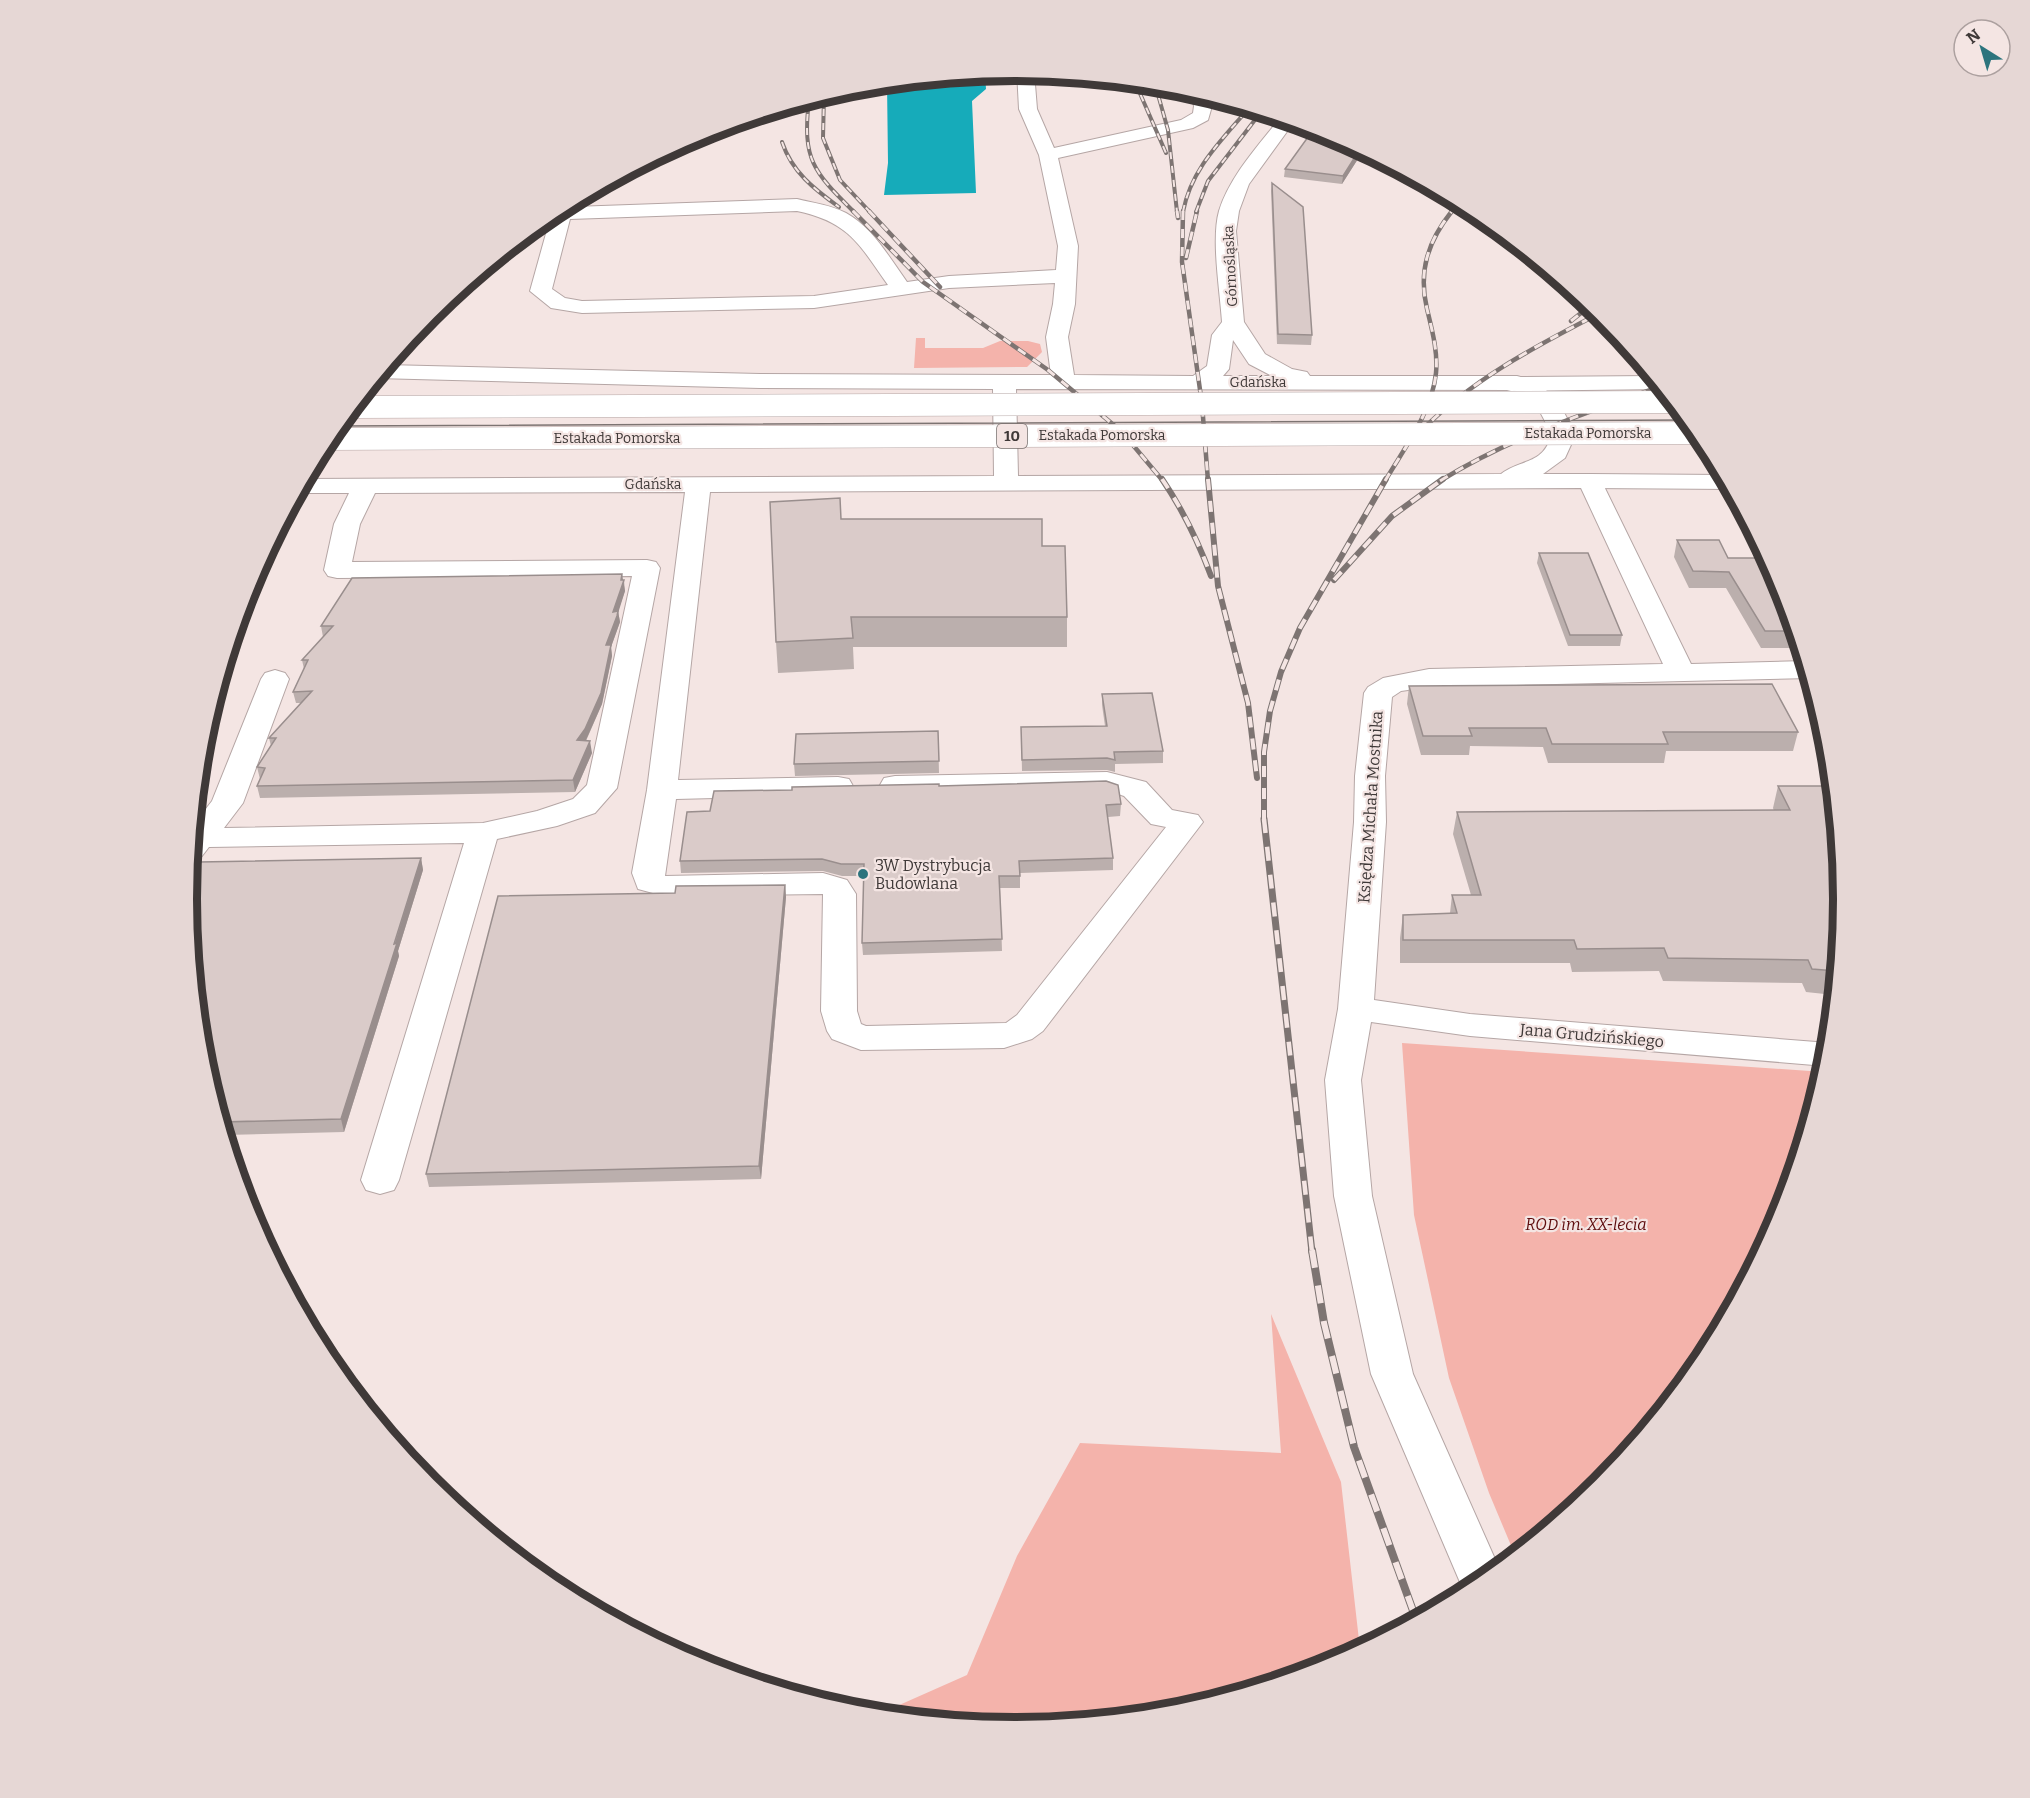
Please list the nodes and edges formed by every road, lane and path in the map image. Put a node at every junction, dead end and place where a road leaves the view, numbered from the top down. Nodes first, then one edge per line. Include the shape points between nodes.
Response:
1 (1025, 81) edge
2 (1202, 103) edge
3 (1283, 126) edge
4 (1048, 155) junction
5 (577, 209) edge
6 (560, 220) edge
7 (1066, 276) junction
8 (902, 290) junction
9 (1233, 322) junction
10 (390, 372) edge
11 (1004, 381) junction
12 (1062, 381) junction
13 (1199, 382) junction
14 (1321, 383) junction
15 (1514, 383) junction
16 (1649, 383) edge
17 (1665, 402) edge
18 (362, 407) edge
19 (1687, 433) edge
20 (1563, 436) junction
21 (339, 439) edge
22 (1586, 465) junction
23 (1492, 480) junction
24 (1717, 481) edge
25 (1006, 482) junction
26 (698, 484) junction
27 (366, 485) junction
28 (310, 486) edge
29 (1681, 673) junction
30 (1802, 676) edge
31 (275, 679) dead end
32 (662, 790) junction
33 (483, 833) junction
34 (200, 839) edge
35 (199, 844) edge
36 (1356, 1010) junction
37 (1818, 1053) edge
38 (380, 1180) dead end
39 (1478, 1573) edge

1 - 4 main road via 1028,109
2 - 4 main road via 1202,116 1187,124
3 - 9 main road, Górnośląska via 1240,184 1229,211 1226,231
4 - 7 main road via 1068,246
5 - 8 main road via 797,205 825,211 861,232
6 - 8 main road via 541,291 559,303 582,307 814,302
7 - 8 main road via 949,282
7 - 12 main road via 1057,337
9 - 13 main road, Górnośląska via 1223,335 1218,369
9 - 14 main road, Górnośląska via 1257,359 1285,374
10 - 11 main road, Gdańska via 760,381
11 - 12 main road, Gdańska
11 - 25 main road
12 - 13 main road, Gdańska
13 - 14 main road, Gdańska
14 - 15 main road, Gdańska
15 - 16 main road
15 - 20 main road, Gdańska via 1547,400
17 - 18 main road, Estakada Pomorska / 10, bridge
19 - 21 main road, Estakada Pomorska / 10, bridge
20 - 22 main road, Gdańska
20 - 23 main road, Gdańska via 1557,452 1539,466
22 - 23 main road, Gdańska
22 - 24 main road
22 - 29 main road
23 - 25 main road, Gdańska
25 - 26 main road, Gdańska
26 - 27 main road, Gdańska
26 - 32 main road
27 - 28 main road, Gdańska
27 - 33 main road via 347,524 337,570 647,568 602,788 584,806
29 - 30 main road, Księdza Michała Mostnika
29 - 36 main road, Księdza Michała Mostnika via 1429,678 1394,684 1378,693
31 - 34 main road via 227,803
32 - 32 main road via 1107,781 1135,789 1162,817 1187,822 1030,1023 1019,1031 1004,1036 861,1038 845,1031 839,1011 840,894 835,887 823,883 664,886 651,882 648,873
33 - 35 main road
33 - 38 main road
36 - 37 main road, Jana Grudzińskiego via 1470,1025
36 - 39 main road via 1342,1080 1353,1196 1392,1374

